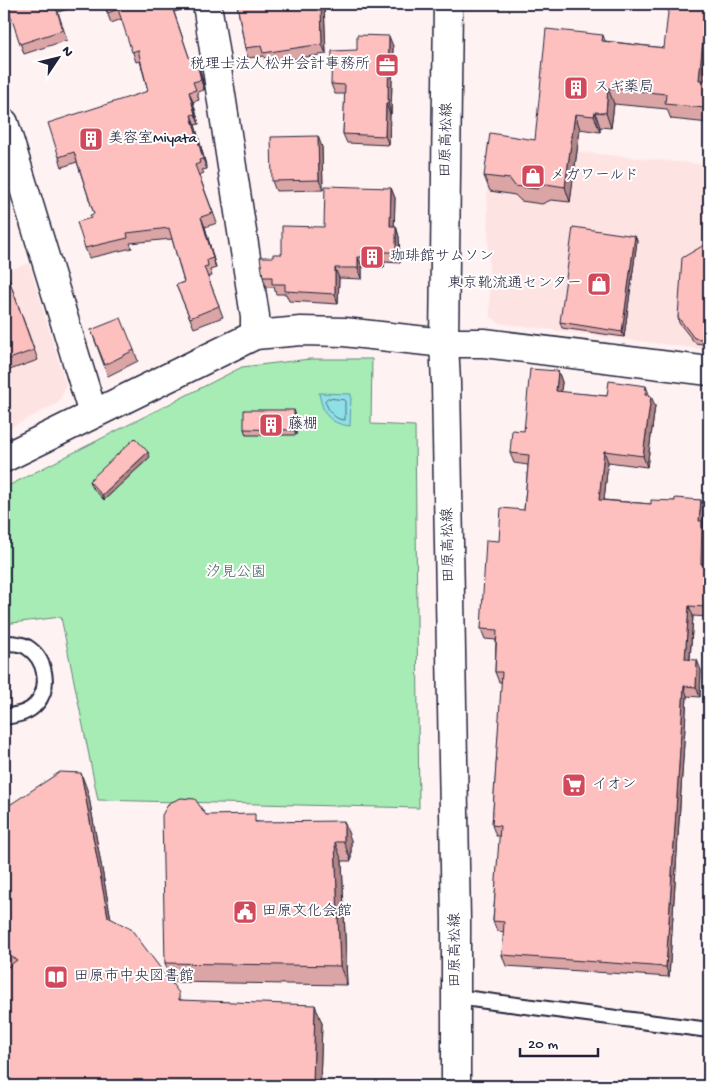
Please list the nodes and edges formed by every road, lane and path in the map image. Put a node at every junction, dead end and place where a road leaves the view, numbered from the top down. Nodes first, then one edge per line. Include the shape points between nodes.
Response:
1 (207, 4) edge
2 (448, 4) edge
3 (4, 123) edge
4 (255, 335) junction
5 (444, 343) junction
6 (709, 371) edge
7 (92, 414) junction
8 (4, 458) edge
9 (4, 642) edge
10 (4, 717) edge
11 (456, 997) junction
12 (709, 1030) edge
13 (456, 1086) edge

1 - 4 street via 255,316
2 - 5 street, 田原高松線
3 - 7 street
4 - 5 street via 344,332
4 - 7 street
5 - 6 street via 484,343
5 - 11 street, 田原高松線
7 - 8 street
9 - 10 lane via 26,646 38,657 44,672 44,690 36,705 24,713
11 - 12 lane
11 - 13 street, 田原高松線

